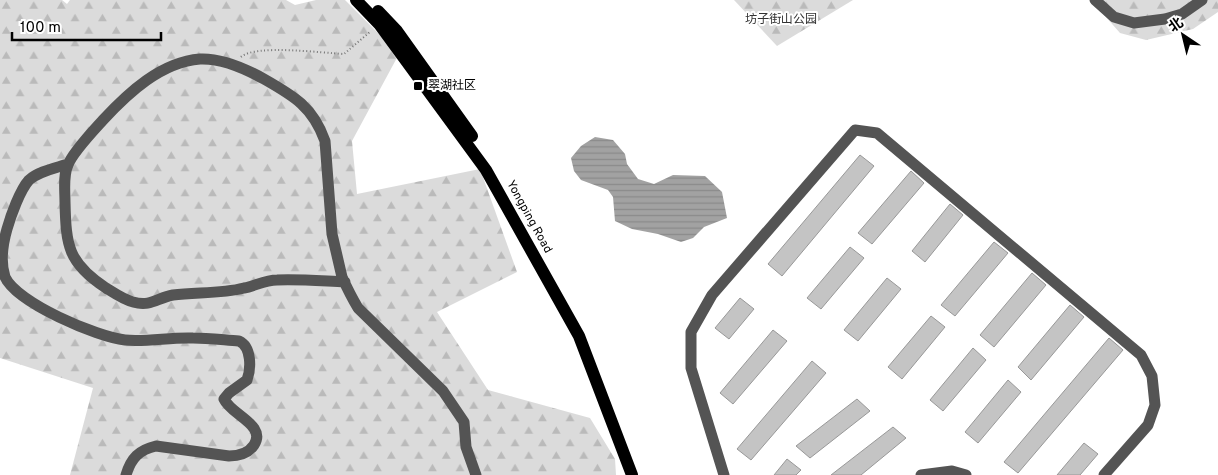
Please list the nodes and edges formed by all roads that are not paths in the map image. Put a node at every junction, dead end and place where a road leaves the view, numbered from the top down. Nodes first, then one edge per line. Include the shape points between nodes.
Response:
1 (356, 0) edge
2 (368, 0) edge
3 (1095, 0) edge
4 (1202, 0) edge
5 (68, 164) junction
6 (345, 282) junction
7 (126, 475) edge
8 (476, 475) edge
9 (632, 475) edge
10 (641, 475) edge
11 (724, 475) edge
12 (921, 475) edge
13 (966, 475) edge
14 (1104, 475) edge

1 - 9 main road, Yongping Road via 379,24 486,170 525,237 579,336
2 - 10 main road, Yongping Road via 397,31 494,165 586,332
3 - 4 street via 1114,17 1134,23 1182,14
5 - 6 street via 66,226 75,260 99,284 131,302 151,303 171,296 243,289 276,280
5 - 6 street via 87,138 134,89 177,64 200,59 222,61 257,75 306,106 321,128 326,141 332,234
5 - 7 street via 29,180 21,193 3,245 2,265 14,289 34,304 68,321 124,340 194,338 243,343 250,364 248,380 224,399 256,431 257,440 251,449 229,456 156,446 145,448
6 - 8 street via 358,308 443,391 464,422 466,447
11 - 14 street via 691,368 691,332 712,295 855,130 877,134 1142,355 1152,376 1154,405 1148,425
12 - 13 street via 952,471

